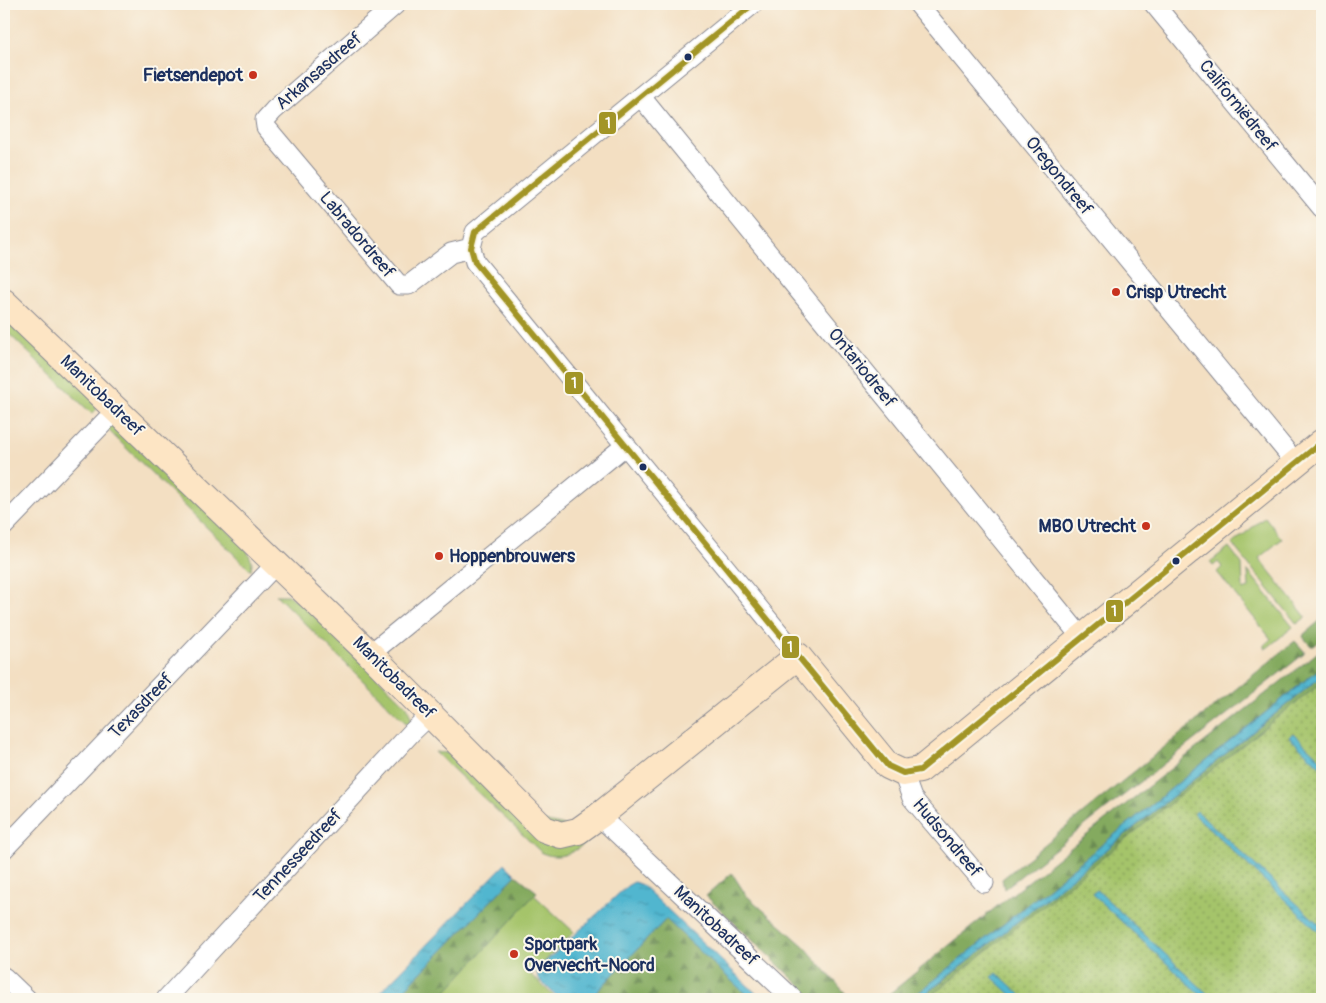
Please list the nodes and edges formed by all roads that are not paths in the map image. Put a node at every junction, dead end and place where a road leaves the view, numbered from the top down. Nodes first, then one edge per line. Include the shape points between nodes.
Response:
1 (396, 4) edge
2 (753, 4) edge
3 (918, 4) edge
4 (1154, 4) edge
5 (641, 97) junction
6 (265, 120) joint
7 (1322, 208) edge
8 (471, 248) junction
9 (4, 302) edge
10 (116, 410) junction
11 (1322, 442) edge
12 (626, 445) junction
13 (1296, 463) junction
14 (4, 526) edge
15 (277, 563) junction
16 (1082, 638) junction
17 (370, 654) junction
18 (798, 656) junction
19 (431, 714) junction
20 (904, 774) junction
21 (599, 816) junction
22 (4, 849) edge
23 (984, 883) dead end
24 (4, 977) edge
25 (27, 999) edge
26 (166, 999) edge
27 (793, 999) edge

1 - 6 street, Arkansasdreef
2 - 5 street
3 - 13 street, Oregondreef
4 - 7 street, Californiëdreef
5 - 8 street via 476,232
5 - 16 street, Ontariodreef
6 - 8 street, Labradordreef via 266,127 399,285 409,285 451,253
8 - 12 street via 475,262
9 - 10 street, Manitobadreef
10 - 14 street
10 - 15 street, Manitobadreef
11 - 13 street
12 - 17 street
12 - 18 street
13 - 16 street
15 - 17 street, Manitobadreef
15 - 22 street, Texasdreef
16 - 20 street via 920,770
17 - 19 street, Manitobadreef
18 - 20 street via 888,766
18 - 21 street
19 - 21 street, Manitobadreef via 544,829 561,835 578,831
19 - 26 street, Tennesseedreef
20 - 23 street, Hudsondreef via 912,798
21 - 27 street, Manitobadreef
24 - 25 street

